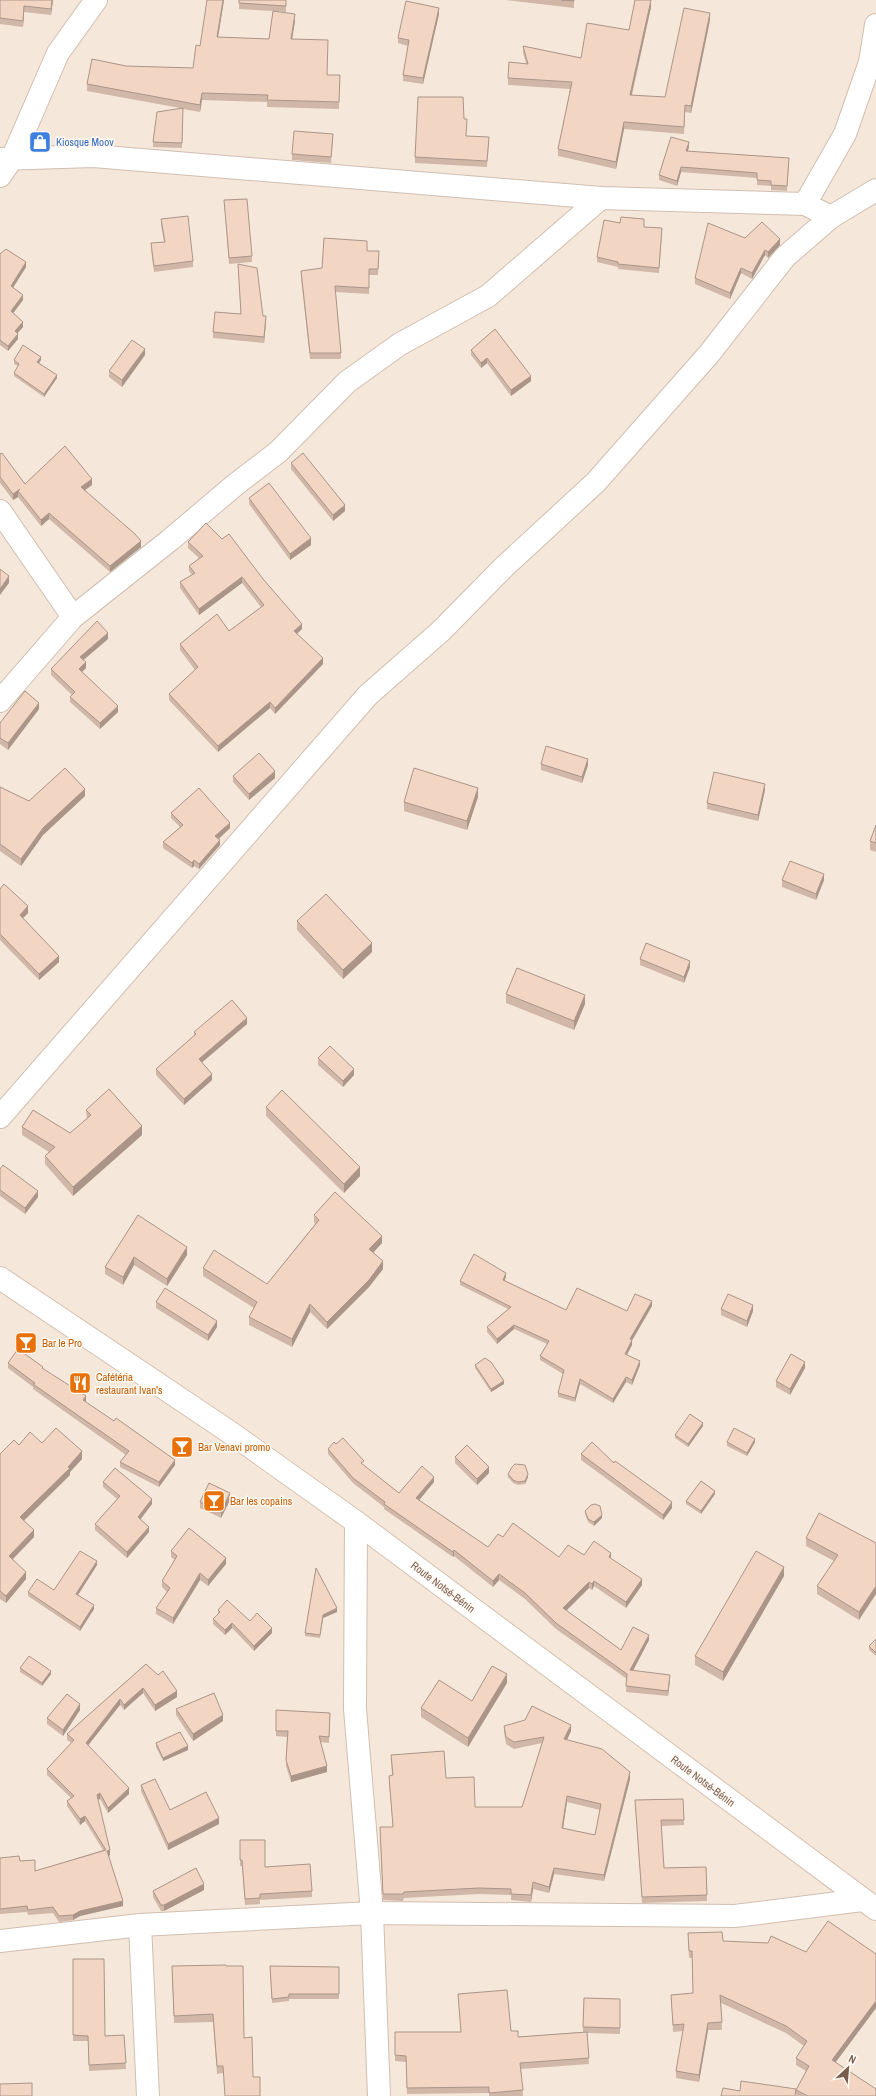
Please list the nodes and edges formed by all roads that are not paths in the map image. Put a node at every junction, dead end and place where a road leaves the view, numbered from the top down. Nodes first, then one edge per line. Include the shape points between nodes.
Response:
1 (96, 0) edge
2 (876, 26) edge
3 (4, 165) edge
4 (876, 190) edge
5 (601, 198) junction
6 (805, 204) junction
7 (831, 217) junction
8 (0, 511) edge
9 (73, 617) junction
10 (0, 701) edge
11 (0, 1116) edge
12 (0, 1278) edge
13 (356, 1522) junction
14 (869, 1904) edge
15 (372, 1913) junction
16 (140, 1925) junction
17 (0, 1941) edge
18 (148, 2096) edge
19 (379, 2096) edge

1 - 3 street via 58,54
2 - 6 street via 870,62 845,134
3 - 5 street via 93,156
4 - 7 street
5 - 6 street
5 - 9 street via 488,296 400,344 347,382 278,452
6 - 7 street
7 - 11 street via 785,257 709,354 596,482 504,567 441,631 368,695
8 - 9 street
9 - 10 street
12 - 13 street, Route Notsé-Bénin via 230,1433
13 - 14 street, Route Notsé-Bénin
13 - 15 street via 355,1709
14 - 15 street via 735,1916
15 - 16 street
15 - 19 street
16 - 17 street
16 - 18 street

